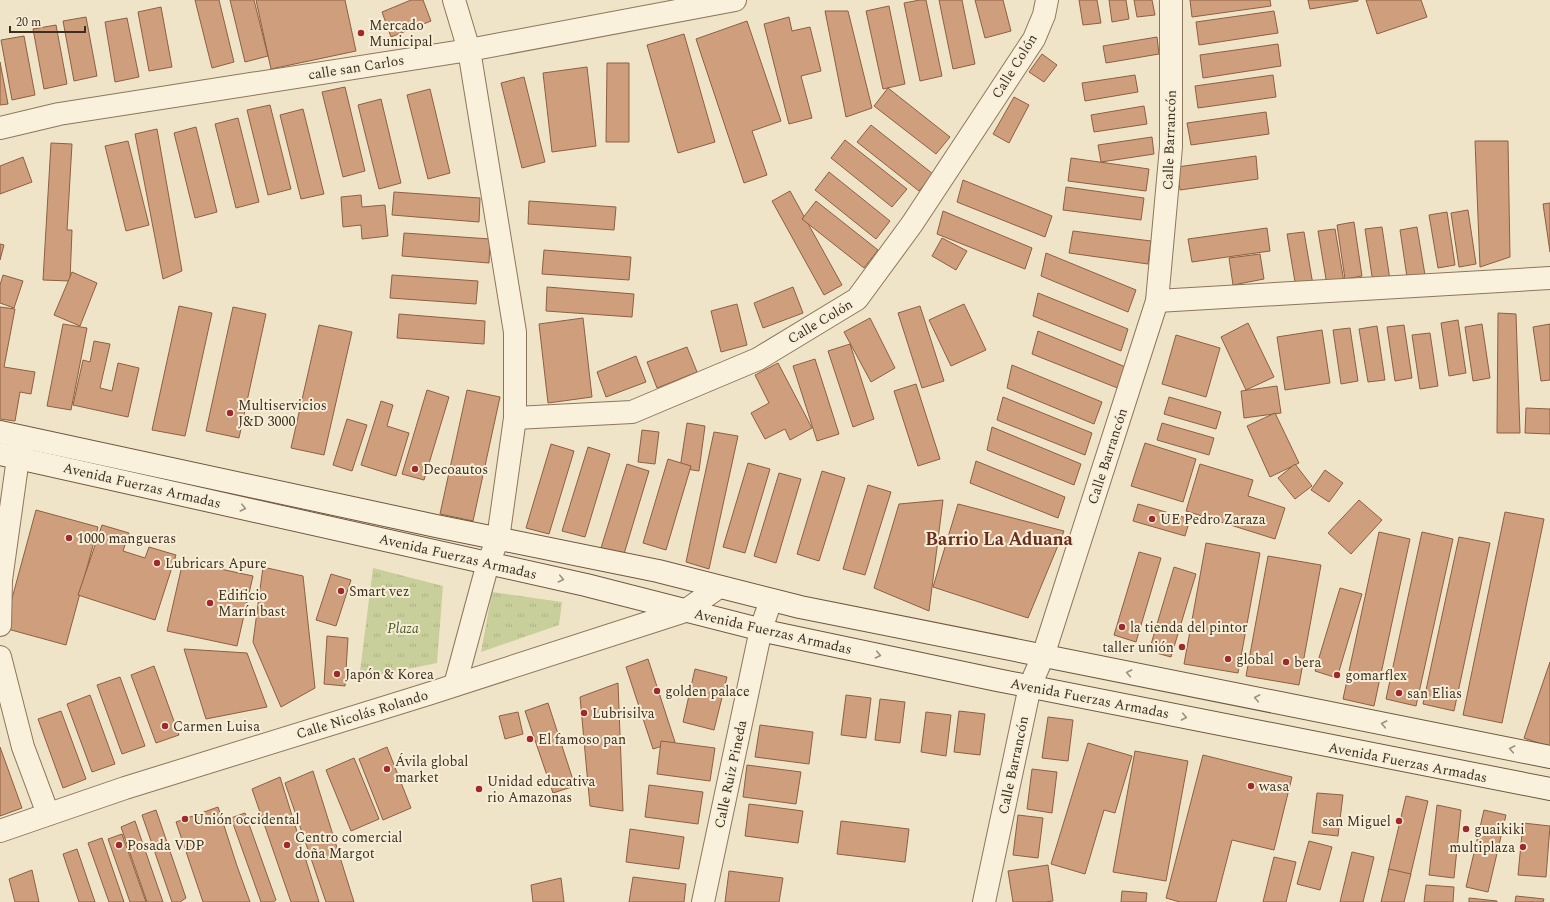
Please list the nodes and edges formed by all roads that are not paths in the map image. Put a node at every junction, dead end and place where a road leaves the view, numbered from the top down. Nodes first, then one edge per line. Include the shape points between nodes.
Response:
1 (454, 0) edge
2 (735, 0) edge
3 (1047, 0) edge
4 (1171, 0) edge
5 (469, 50) junction
6 (0, 128) edge
7 (1550, 278) edge
8 (1158, 301) junction
9 (515, 418) junction
10 (0, 432) edge
11 (25, 437) junction
12 (9, 456) edge
13 (498, 539) junction
14 (488, 563) junction
15 (719, 587) junction
16 (771, 600) junction
17 (685, 611) junction
18 (0, 625) edge
19 (761, 629) junction
20 (1043, 656) junction
21 (0, 657) edge
22 (455, 685) junction
23 (1030, 686) junction
24 (4, 691) edge
25 (1550, 757) edge
26 (1550, 790) edge
27 (48, 814) junction
28 (0, 831) edge
29 (703, 902) edge
30 (984, 902) edge

1 - 5 street
2 - 5 street, calle san Carlos
3 - 9 street, Calle Colón via 1034,39 912,224 857,299 758,359 632,412
4 - 8 street, Calle Barrancón via 1171,147
5 - 6 street, calle san Carlos via 59,114
5 - 9 street via 515,332
7 - 8 street
8 - 20 street, Calle Barrancón
9 - 13 street
10 - 11 street, Avenida Fuerzas Armadas
11 - 12 street
11 - 13 street, Avenida Fuerzas Armadas
12 -> 14 street, Avenida Fuerzas Armadas
12 - 18 street
13 - 14 street
13 - 15 street, Avenida Fuerzas Armadas via 658,571
14 -> 17 street, Avenida Fuerzas Armadas
14 - 22 street
15 - 16 street, Avenida Fuerzas Armadas
15 - 17 street, Calle Nicolás Rolando
16 - 19 street, Calle Ruiz Pineda
16 - 20 street, Avenida Fuerzas Armadas
17 - 19 street, Avenida Fuerzas Armadas
17 - 22 street, Calle Nicolás Rolando
19 -> 23 street, Avenida Fuerzas Armadas
19 - 29 street, Calle Ruiz Pineda
20 - 23 street, Calle Barrancón
25 -> 20 street, Avenida Fuerzas Armadas
21 - 24 street
22 - 27 street, Calle Nicolás Rolando
23 -> 26 street, Avenida Fuerzas Armadas
23 - 30 street, Calle Barrancón
24 - 27 street
27 - 28 street, Calle Nicolás Rolando

